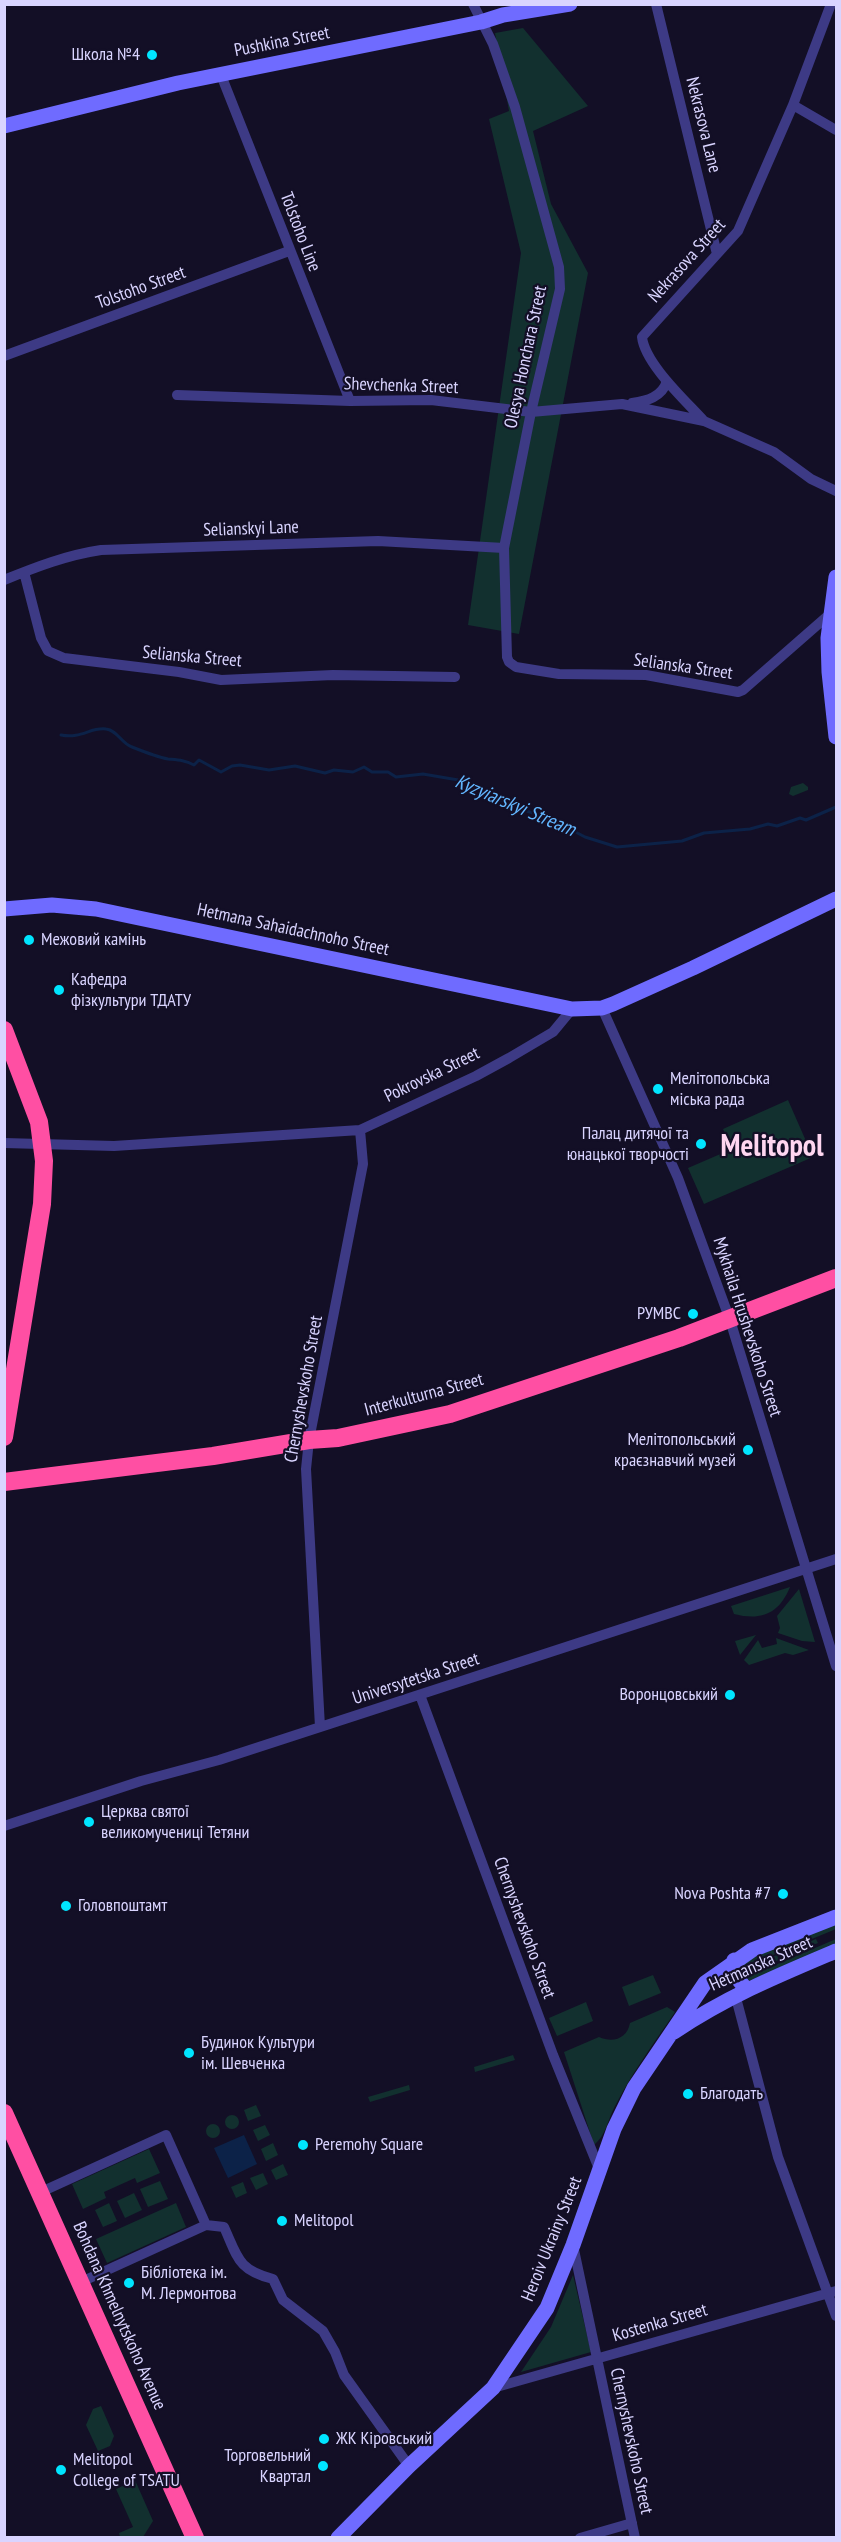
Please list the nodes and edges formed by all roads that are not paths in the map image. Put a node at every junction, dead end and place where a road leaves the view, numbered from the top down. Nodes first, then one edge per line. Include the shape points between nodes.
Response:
1 (473, 4) edge
2 (570, 4) edge
3 (657, 4) edge
4 (831, 4) edge
5 (481, 22) junction
6 (221, 75) junction
7 (793, 105) junction
8 (4, 126) edge
9 (837, 130) edge
10 (289, 251) junction
11 (717, 254) junction
12 (4, 356) edge
13 (668, 381) junction
14 (177, 395) dead end
15 (350, 401) junction
16 (622, 404) junction
17 (531, 412) junction
18 (704, 421) junction
19 (837, 492) edge
20 (504, 548) junction
21 (24, 572) junction
22 (837, 577) edge
23 (4, 580) edge
24 (831, 613) junction
25 (507, 657) joint
26 (455, 677) dead end
27 (837, 737) edge
28 (837, 899) edge
29 (4, 909) edge
30 (602, 1008) junction
31 (572, 1009) junction
32 (4, 1030) edge
33 (360, 1130) junction
34 (43, 1142) junction
35 (4, 1143) edge
36 (837, 1278) edge
37 (730, 1320) junction
38 (4, 1437) edge
39 (309, 1440) junction
40 (4, 1482) edge
41 (837, 1559) edge
42 (806, 1569) junction
43 (837, 1666) edge
44 (420, 1695) junction
45 (320, 1727) junction
46 (4, 1826) edge
47 (837, 1917) edge
48 (837, 1951) edge
49 (734, 1960) junction
50 (741, 1992) junction
51 (669, 2036) junction
52 (4, 2113) edge
53 (600, 2171) junction
54 (41, 2192) junction
55 (206, 2225) junction
56 (573, 2245) junction
57 (81, 2282) junction
58 (832, 2292) edge
59 (837, 2316) edge
60 (596, 2359) junction
61 (493, 2388) junction
62 (409, 2466) junction
63 (632, 2523) junction
64 (195, 2538) edge
65 (338, 2538) edge
66 (580, 2538) edge
67 (635, 2538) edge

1 - 5 street, Olesya Honchara Street
2 - 5 main road, Pushkina Street
3 - 11 street, Nekrasova Lane
4 - 7 street, Nekrasova Street
5 - 6 main road, Pushkina Street
5 - 17 street, Olesya Honchara Street via 515,107 559,267 560,289
6 - 8 main road, Pushkina Street
6 - 10 street, Tolstoho Line
7 - 9 street
7 - 11 street, Nekrasova Street via 738,231
10 - 12 street, Tolstoho Street
10 - 15 street, Tolstoho Line
11 - 13 street, Nekrasova Street via 642,337 643,347
13 - 16 street, Shevchenka Street via 660,394 651,399
13 - 18 street, Nekrasova Street
14 - 15 street, Shevchenka Street
15 - 17 street, Shevchenka Street via 431,400
16 - 17 street, Shevchenka Street
16 - 18 street, Shevchenka Street
17 - 20 street, Olesya Honchara Street
18 - 19 street, Shevchenka Street via 774,452 811,480
20 - 21 street, Selianskyi Lane via 378,541 101,550 79,553
20 - 25 street, Olesya Honchara Street
21 - 23 street, Selianskyi Lane
21 - 26 street, Selianska Street via 41,638 48,651 64,658 221,680 333,675
22 - 24 main road
24 - 25 street, Selianska Street via 738,692 646,675 559,674 516,667
24 - 27 main road via 829,672
28 - 30 main road
29 - 31 main road, Hetmana Sahaidachnoho Street via 52,904 96,909
30 - 31 main road
30 - 37 street, Mykhaila Hrushevskoho Street via 678,1178
31 - 33 street, Pokrovska Street via 553,1032 509,1058
32 - 34 highway
33 - 34 street, Pokrovska Street via 114,1146
33 - 39 street, Chernyshevskoho Street via 363,1164
34 - 35 street, Pokrovska Street
34 - 38 highway via 42,1204
36 - 37 highway, Interkulturna Street
37 - 39 highway, Interkulturna Street via 450,1413 338,1438
37 - 42 street, Mykhaila Hrushevskoho Street
39 - 40 highway, Interkulturna Street
39 - 45 street, Chernyshevskoho Street via 306,1469
41 - 42 street, Universytetska Street
42 - 43 street, Mykhaila Hrushevskoho Street
42 - 44 street, Universytetska Street
44 - 45 street, Universytetska Street
44 - 53 street, Chernyshevskoho Street
45 - 46 street, Universytetska Street
47 - 49 main road, Hetmanska Street
48 - 50 main road, Hetmanska Street
49 - 50 main road
49 - 51 main road, Hetmanska Street via 705,1983
50 - 51 main road, Hetmanska Street
50 - 58 street via 778,2157
51 - 53 main road, Heroiv Ukrainy Street via 634,2088
52 - 54 highway, Bohdana Khmelnytskoho Avenue
53 - 56 main road, Heroiv Ukrainy Street
54 - 55 street via 166,2135
54 - 57 highway, Bohdana Khmelnytskoho Avenue
55 - 57 street
55 - 62 street via 224,2227 240,2264 273,2279 283,2300 323,2331 344,2375
56 - 60 street, Chernyshevskoho Street
56 - 61 main road, Heroiv Ukrainy Street via 547,2308
57 - 64 highway, Bohdana Khmelnytskoho Avenue
58 - 59 street
58 - 60 street, Kostenka Street
60 - 61 street, Kostenka Street
60 - 63 street, Chernyshevskoho Street
61 - 62 main road, Heroiv Ukrainy Street
62 - 65 main road, Heroiv Ukrainy Street
63 - 66 street
63 - 67 street, Chernyshevskoho Street

